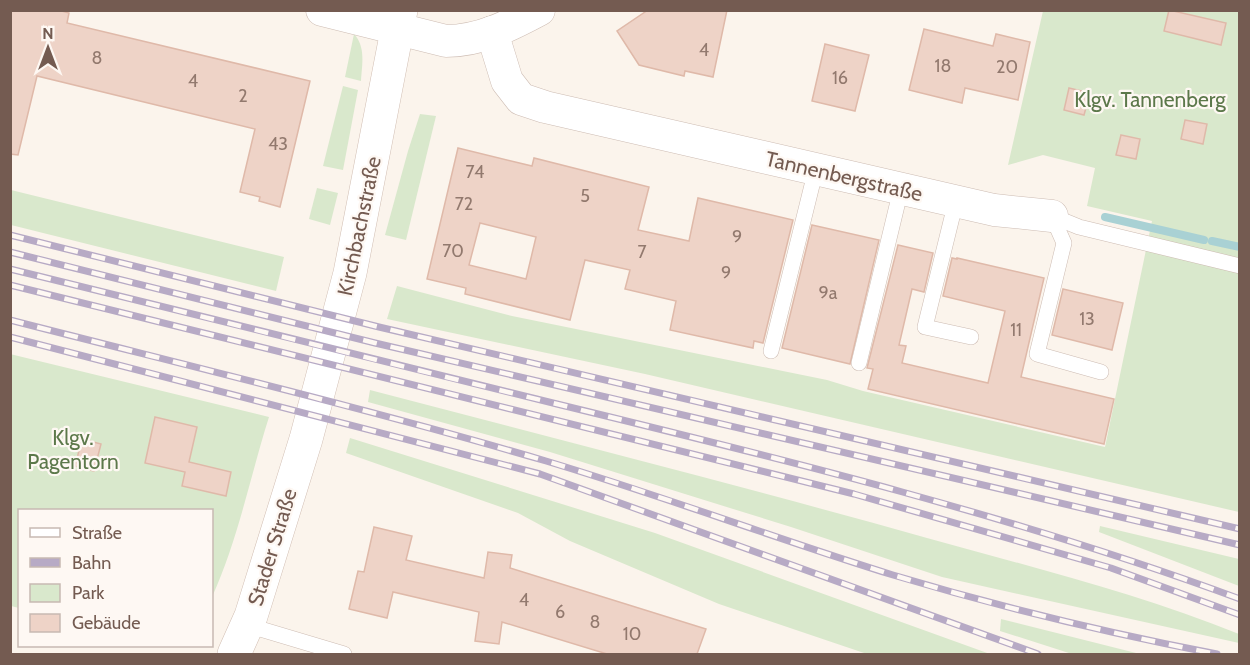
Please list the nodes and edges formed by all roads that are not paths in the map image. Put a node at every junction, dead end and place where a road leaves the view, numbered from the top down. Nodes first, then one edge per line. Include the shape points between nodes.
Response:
1 (322, 10) edge
2 (539, 10) edge
3 (400, 20) edge
4 (492, 32) junction
5 (816, 169) junction
6 (901, 189) junction
7 (956, 201) junction
8 (1052, 216) junction
9 (1239, 266) edge
10 (971, 337) dead end
11 (771, 351) dead end
12 (859, 363) dead end
13 (1101, 372) dead end
14 (306, 439) joint
15 (240, 640) edge
16 (344, 654) edge

1 - 3 street
2 - 4 street
3 - 4 street via 446,41 465,41
3 - 14 main road, Kirchbachstraße via 350,273
4 - 5 street, Tannenbergstraße via 507,81 521,99
5 - 6 street, Tannenbergstraße
5 - 11 lane
6 - 7 street, Tannenbergstraße
6 - 12 lane
7 - 8 street, Tannenbergstraße via 994,210
7 - 10 lane via 925,327
8 - 9 lane, Tannenbergstraße via 1079,227
8 - 13 lane via 1064,243 1037,354
14 - 15 main road, Stader Straße
15 - 16 lane

